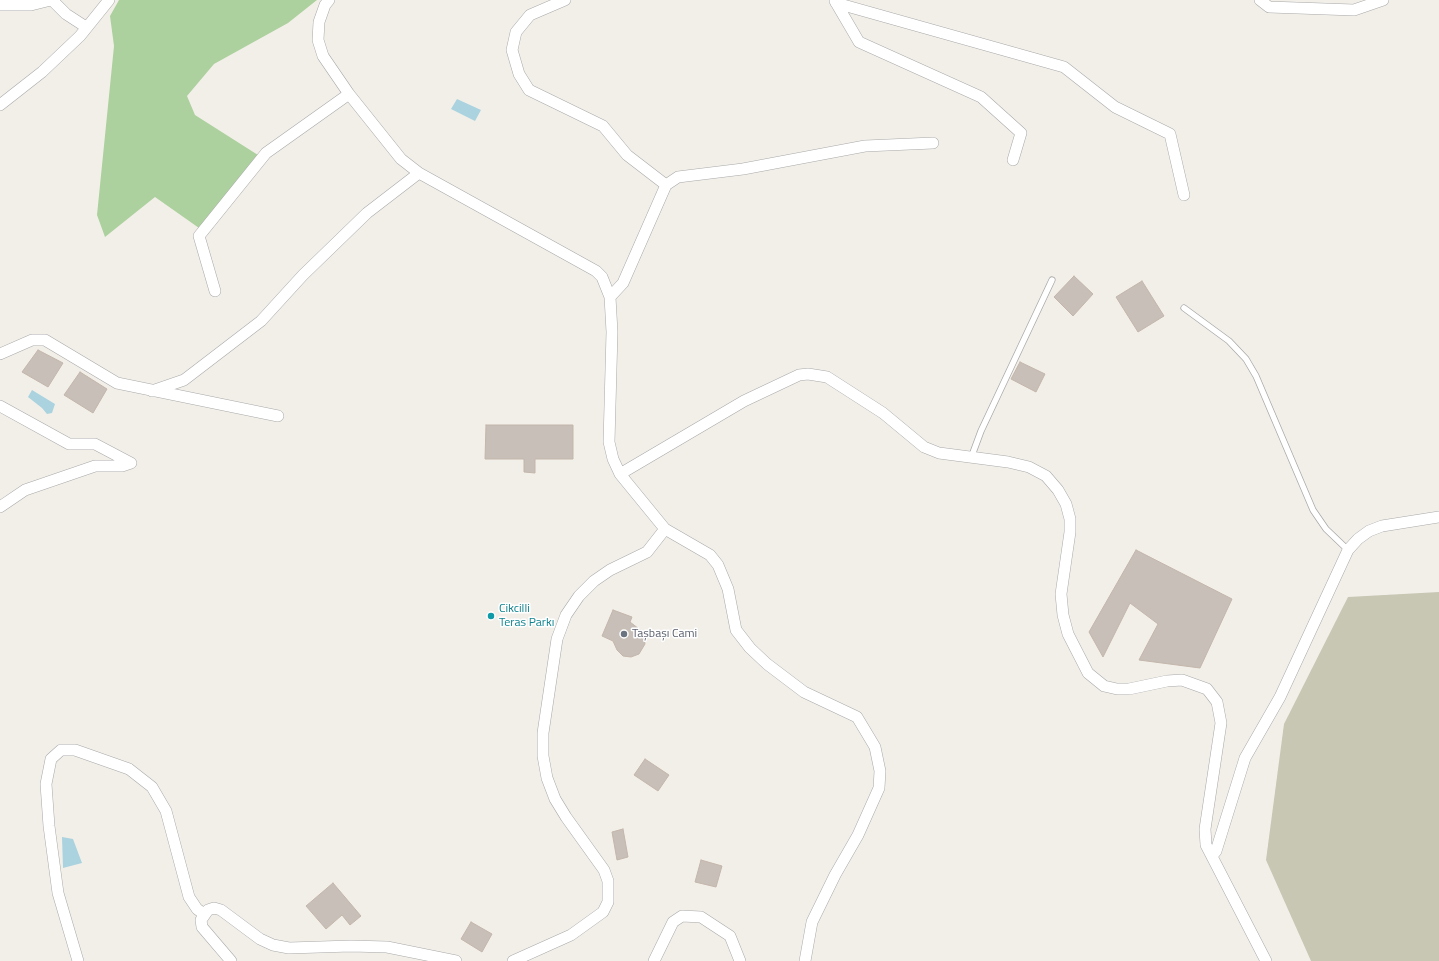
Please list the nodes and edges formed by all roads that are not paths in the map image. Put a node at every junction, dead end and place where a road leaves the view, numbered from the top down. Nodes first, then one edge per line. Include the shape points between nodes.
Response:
1 (51, 0) edge
2 (109, 0) edge
3 (329, 0) edge
4 (565, 0) edge
5 (1260, 0) edge
6 (1382, 0) edge
7 (835, 1) edge
8 (555, 2) edge
9 (0, 5) edge
10 (86, 27) junction
11 (349, 94) junction
12 (0, 105) edge
13 (933, 143) dead end
14 (1013, 160) dead end
15 (419, 173) junction
16 (666, 185) junction
17 (1184, 196) dead end
18 (1052, 280) dead end
19 (215, 291) dead end
20 (610, 297) junction
21 (1184, 308) dead end
22 (0, 354) edge
23 (152, 391) junction
24 (0, 406) edge
25 (278, 416) dead end
26 (971, 458) junction
27 (620, 474) junction
28 (0, 507) edge
29 (1439, 517) edge
30 (665, 529) junction
31 (1348, 550) junction
32 (1212, 856) junction
33 (204, 914) junction
34 (78, 961) edge
35 (231, 961) edge
36 (456, 961) edge
37 (514, 961) edge
38 (654, 961) edge
39 (740, 961) edge
40 (805, 961) edge
41 (1266, 961) edge

1 - 9 street via 31,5
1 - 10 street
2 - 10 street
3 - 11 street via 319,22 318,40 322,56
4 - 8 street
5 - 6 street via 1269,7 1354,10
7 - 14 street via 859,42 981,97 1020,133
7 - 17 street via 1064,67 1115,107 1170,134
8 - 16 street via 530,14 516,32 512,50 520,74 529,90 603,126 627,155
10 - 12 street via 42,72
11 - 15 street via 401,159
11 - 19 street via 266,154 199,236
13 - 16 street via 865,146 743,169 678,178
15 - 20 street via 596,271 606,284
15 - 23 street via 368,213 303,275 261,321 184,380
16 - 20 street via 623,283
18 - 26 lane via 981,431
20 - 27 street via 612,332 609,442
21 - 31 lane via 1229,341 1246,359 1256,376 1313,510 1326,529
22 - 23 street via 32,340 45,340 117,383
23 - 25 street
24 - 28 street via 69,444 95,444 131,463 122,466 95,466 24,490
26 - 27 street via 939,453 924,447 883,413 827,377 808,374 799,375 744,401
26 - 32 street via 1029,467 1046,476 1066,504 1070,532 1061,594 1063,615 1068,634 1088,673 1104,686 1117,689 1182,680 1207,689 1217,702 1221,723 1205,829 1206,845
27 - 30 street
29 - 31 street via 1382,526 1369,531
30 - 37 street via 647,552 610,570 579,596 566,615 557,639 543,733 543,756 547,778 555,799 566,817 604,870 608,881 608,902 603,912 571,935
30 - 40 street via 710,555 718,565 728,589 736,630 750,648 804,692 857,717 875,747 880,771 879,788 812,922
31 - 32 street via 1280,697 1244,758 1216,851
32 - 41 street
33 - 34 street via 189,897 166,811 152,787 129,768 75,750 61,750 51,759 46,784 49,826 58,893
33 - 35 street via 201,920 202,927
33 - 36 street via 214,908 221,910 272,945 289,948 387,947
38 - 39 street via 673,922 682,916 701,917 730,936

